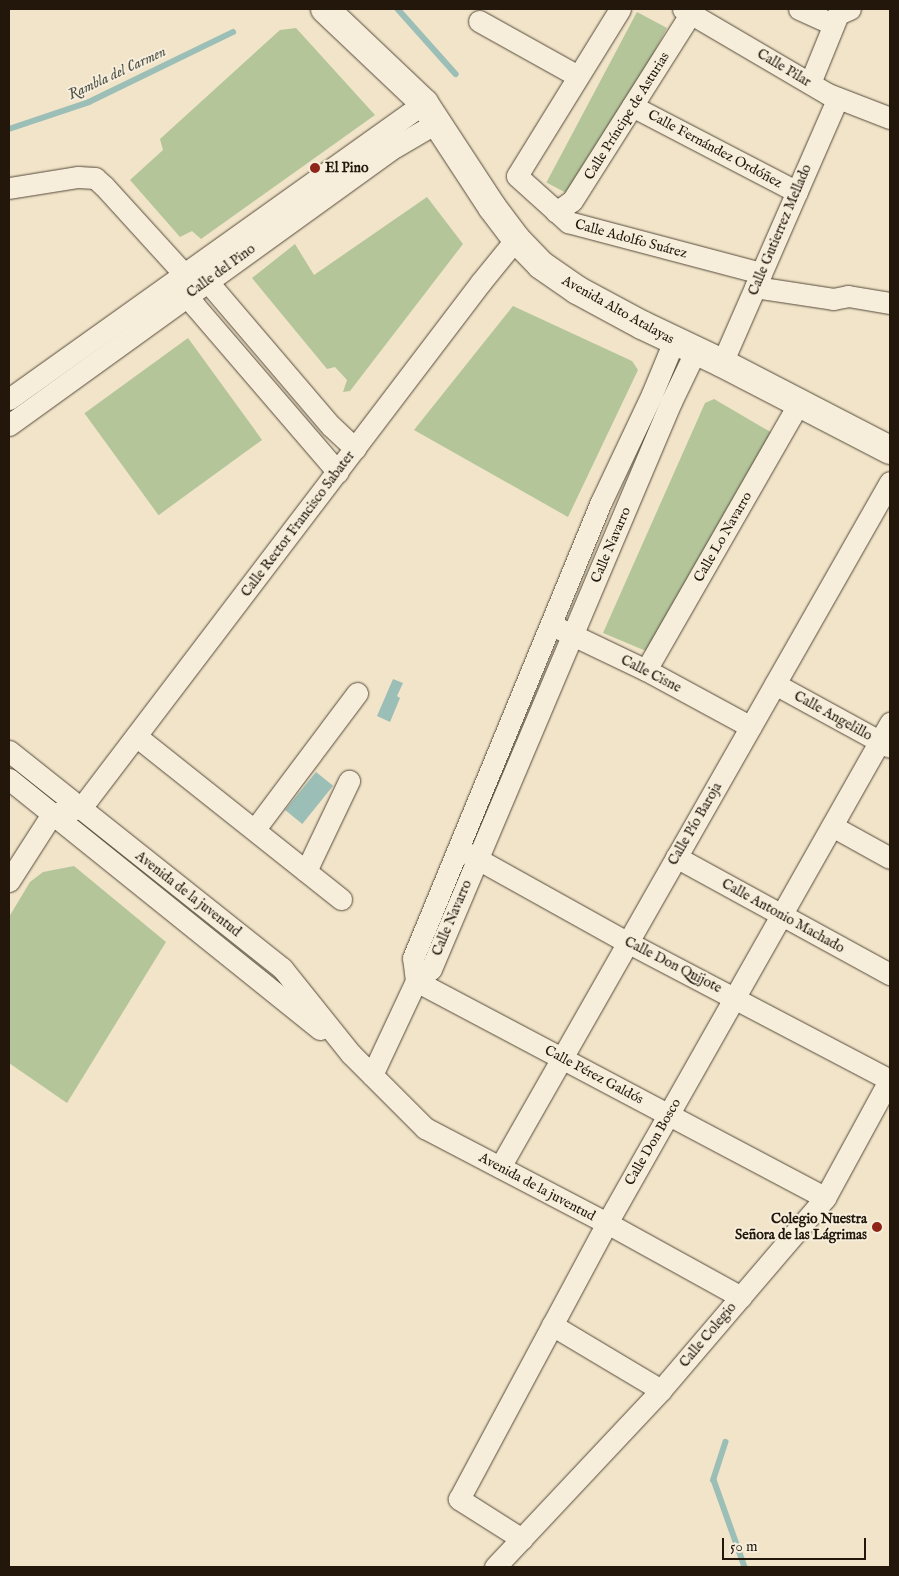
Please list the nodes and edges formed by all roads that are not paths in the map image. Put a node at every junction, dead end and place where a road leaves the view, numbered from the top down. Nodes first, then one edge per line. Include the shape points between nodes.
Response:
1 (326, 9) edge
2 (620, 9) edge
3 (799, 9) edge
4 (850, 9) edge
5 (687, 11) edge
6 (479, 21) dead end
7 (833, 24) junction
8 (578, 76) junction
9 (810, 83) junction
10 (838, 98) junction
11 (632, 106) junction
12 (430, 113) junction
13 (890, 118) edge
14 (9, 188) edge
15 (797, 192) junction
16 (556, 212) junction
17 (516, 239) junction
18 (758, 280) junction
19 (207, 281) junction
20 (185, 285) junction
21 (889, 298) edge
22 (685, 346) junction
23 (722, 363) junction
24 (9, 399) edge
25 (799, 403) junction
26 (9, 425) edge
27 (355, 448) junction
28 (890, 450) edge
29 (338, 472) junction
30 (890, 482) edge
31 (550, 624) junction
32 (572, 635) junction
33 (646, 670) junction
34 (775, 684) junction
35 (357, 693) dead end
36 (751, 727) junction
37 (136, 736) junction
38 (887, 737) edge
39 (9, 751) edge
40 (9, 761) edge
41 (9, 779) edge
42 (349, 781) dead end
43 (81, 808) junction
44 (52, 814) junction
45 (832, 826) junction
46 (255, 829) junction
47 (458, 848) junction
48 (676, 858) junction
49 (890, 858) edge
50 (477, 859) junction
51 (306, 871) junction
52 (9, 881) edge
53 (342, 899) dead end
54 (203, 906) junction
55 (782, 915) junction
56 (627, 942) junction
57 (890, 974) edge
58 (416, 981) junction
59 (736, 997) junction
60 (351, 1054) junction
61 (562, 1058) junction
62 (372, 1075) junction
63 (890, 1079) edge
64 (669, 1115) junction
65 (500, 1167) junction
66 (825, 1198) junction
67 (608, 1223) junction
68 (741, 1297) junction
69 (552, 1325) junction
70 (661, 1390) junction
71 (522, 1539) junction
72 (495, 1567) edge

1 - 12 main road, Avenida Alto Atalayas
2 - 8 street
3 - 7 street
4 - 7 street via 838,14
5 - 9 street, Calle Pilar
5 - 11 street, Calle Príncipe de Asturias
6 - 8 street
7 - 9 street
8 - 16 street, Calle Adolfo Suárez via 517,176
9 - 10 street, Calle Pilar
10 - 13 street, Calle Pilar
10 - 15 street, Calle Gutierrez Mellado
11 - 15 street, Calle Fernández Ordóñez
11 - 16 street, Calle Príncipe de Asturias via 572,201
12 - 17 main road, Avenida Alto Atalayas
12 - 19 street, Calle del Pino via 395,147
12 - 20 street, Calle del Pino
14 - 20 street via 78,177 94,178
15 - 18 street, Calle Gutierrez Mellado
16 - 18 street, Calle Adolfo Suárez via 568,222
17 - 22 main road, Avenida Alto Atalayas via 541,265 577,290
17 - 27 street, Calle Rector Francisco Sabater
18 - 21 street, Calle Adolfo Suárez via 834,299 848,296
18 - 23 street, Calle Gutierrez Mellado
19 - 20 street
19 - 27 street via 330,426
20 - 24 street, Calle del Pino
20 - 26 street, Calle del Pino
20 - 29 street
22 - 23 main road, Avenida Alto Atalayas
22 - 31 street, Calle Navarro via 652,394 600,502
22 - 32 street, Calle Navarro via 671,402
23 - 25 main road, Avenida Alto Atalayas
25 - 28 main road, Avenida Alto Atalayas
25 - 33 street, Calle Lo Navarro
27 - 29 street, Calle Rector Francisco Sabater
29 - 37 street, Calle Rector Francisco Sabater
30 - 34 street, Calle Pío Baroja
31 - 32 street, Calle Cisne
31 - 47 street, Calle Navarro
32 - 33 street, Calle Cisne
32 - 50 street, Calle Navarro
33 - 36 street, Calle Cisne
34 - 36 street, Calle Pío Baroja
34 - 38 street, Calle Angelillo
35 - 46 street
36 - 48 street, Calle Pío Baroja
37 - 43 street, Calle Rector Francisco Sabater
37 - 46 street
38 - 45 street, Calle Don Bosco
39 - 43 street, Avenida de la juventud
40 - 44 street via 42,791
41 - 44 street, Avenida de la juventud
42 - 51 street
43 - 44 street
43 - 54 street, Avenida de la juventud
44 - 52 street
44 - 54 street via 78,820
44 - 60 street, Avenida de la juventud
45 - 49 street
45 - 55 street, Calle Don Bosco
46 - 51 street
47 - 50 street, Calle Don Quijote
47 - 58 street, Calle Navarro via 413,958
48 - 55 street, Calle Antonio Machado
48 - 56 street, Calle Pío Baroja
50 - 56 street, Calle Don Quijote
50 - 58 street, Calle Navarro via 431,969
51 - 53 street
54 - 60 street, Avenida de la juventud via 282,968
55 - 57 street, Calle Antonio Machado
55 - 59 street, Calle Don Bosco
56 - 59 street, Calle Don Quijote
56 - 61 street, Calle Pío Baroja
58 - 61 street, Calle Pérez Galdós
58 - 62 street
59 - 63 street, Calle Don Quijote
59 - 64 street, Calle Don Bosco
60 - 62 street, Avenida de la juventud
61 - 64 street, Calle Pérez Galdós
61 - 65 street, Calle Pío Baroja
62 - 65 street, Avenida de la juventud via 425,1128
63 - 66 street, Calle Colegio
64 - 66 street, Calle Pérez Galdós
64 - 67 street, Calle Don Bosco
65 - 67 street, Avenida de la juventud
66 - 68 street, Calle Colegio
67 - 68 street, Avenida de la juventud
67 - 69 street, Calle Don Bosco
68 - 70 street, Calle Colegio
69 - 70 street
69 - 71 street, Calle Don Bosco via 459,1499
70 - 71 street, Calle Colegio
71 - 72 street, Calle Colegio

